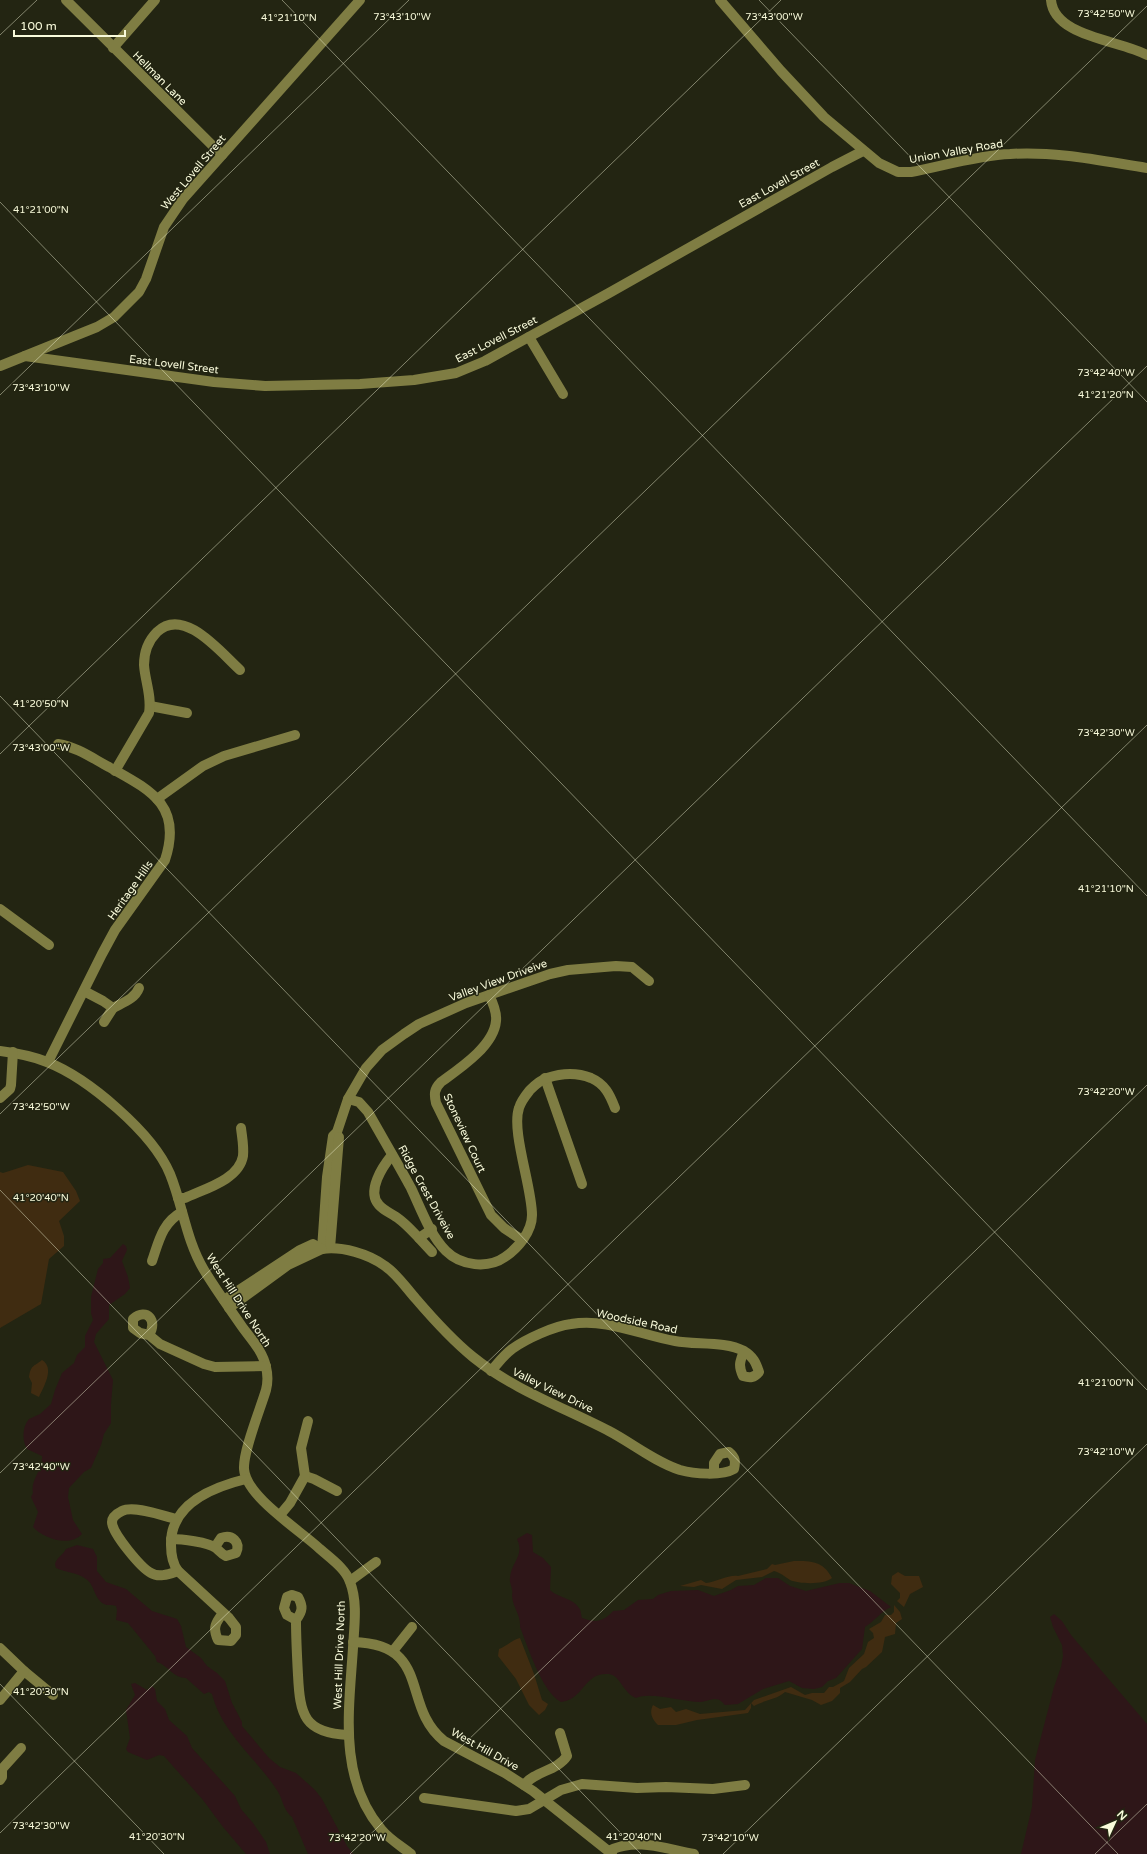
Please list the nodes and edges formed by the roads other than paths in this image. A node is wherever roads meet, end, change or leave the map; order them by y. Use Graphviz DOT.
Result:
graph roads {
  1 [pos="66,0"];
  2 [pos="155,0"];
  3 [pos="360,0"];
  4 [pos="720,0"];
  5 [pos="1051,0"];
  6 [pos="113,48"];
  7 [pos="1147,55"];
  8 [pos="864,151"];
  9 [pos="222,155"];
  10 [pos="1147,168"];
  11 [pos="529,336"];
  12 [pos="25,356"];
  13 [pos="0,366"];
  14 [pos="563,394"];
  15 [pos="240,670"];
  16 [pos="150,706"];
  17 [pos="187,713"];
  18 [pos="295,735"];
  19 [pos="58,744"];
  20 [pos="115,771"];
  21 [pos="157,799"];
  22 [pos="0,909"];
  23 [pos="49,945"];
  24 [pos="649,981"];
  25 [pos="139,988"];
  26 [pos="84,991"];
  27 [pos="489,994"];
  28 [pos="113,1008"];
  29 [pos="104,1022"];
  30 [pos="0,1051"];
  31 [pos="13,1052"];
  32 [pos="48,1062"];
  33 [pos="545,1078"];
  34 [pos="0,1098"];
  35 [pos="348,1099"];
  36 [pos="615,1108"];
  37 [pos="241,1128"];
  38 [pos="392,1155"];
  39 [pos="582,1184"];
  40 [pos="178,1198"];
  41 [pos="182,1212"];
  42 [pos="432,1229"];
  43 [pos="419,1238"];
  44 [pos="522,1240"];
  45 [pos="326,1248"];
  46 [pos="432,1252"];
  47 [pos="152,1261"];
  48 [pos="227,1304"];
  49 [pos="149,1335"];
  50 [pos="744,1351"];
  51 [pos="266,1366"];
  52 [pos="492,1371"];
  53 [pos="308,1421"];
  54 [pos="714,1472"];
  55 [pos="305,1476"];
  56 [pos="246,1479"];
  57 [pos="337,1491"];
  58 [pos="280,1515"];
  59 [pos="176,1519"];
  60 [pos="171,1539"];
  61 [pos="215,1547"];
  62 [pos="376,1562"];
  63 [pos="178,1571"];
  64 [pos="350,1581"];
  65 [pos="224,1613"];
  66 [pos="296,1620"];
  67 [pos="412,1627"];
  68 [pos="353,1642"];
  69 [pos="0,1648"];
  70 [pos="392,1651"];
  71 [pos="24,1670"];
  72 [pos="53,1694"];
  73 [pos="1,1696"];
  74 [pos="560,1733"];
  75 [pos="348,1736"];
  76 [pos="21,1748"];
  77 [pos="1,1768"];
  78 [pos="0,1780"];
  79 [pos="524,1785"];
  80 [pos="745,1785"];
  81 [pos="424,1798"];
  82 [pos="546,1800"];
  83 [pos="610,1853"];
  84 [pos="411,1854"];
  85 [pos="694,1854"];
  1 -- 6 [label="street, Hellman Lane"];
  2 -- 6 [label="street"];
  3 -- 9 [label="street, West Lovell Street"];
  4 -- 8 [label="street, Union Valley Road"];
  5 -- 7 [label="street"];
  6 -- 9 [label="street, Hellman Lane"];
  8 -- 10 [label="street, Union Valley Road"];
  8 -- 11 [label="street, East Lovell Street"];
  9 -- 12 [label="street, West Lovell Street"];
  11 -- 12 [label="street, East Lovell Street"];
  11 -- 14 [label="street"];
  12 -- 13 [label="street, West Lovell Street"];
  15 -- 16 [label="street"];
  16 -- 17 [label="street"];
  16 -- 20 [label="street"];
  18 -- 21 [label="street"];
  19 -- 20 [label="street, Heritage Hills"];
  20 -- 21 [label="street, Heritage Hills"];
  21 -- 26 [label="street, Heritage Hills"];
  22 -- 23 [label="street"];
  24 -- 27 [label="street, Valley View Driveive"];
  25 -- 28 [label="street"];
  26 -- 28 [label="street"];
  26 -- 32 [label="street, Heritage Hills"];
  27 -- 35 [label="street, Valley View Driveive"];
  27 -- 44 [label="street, Stoneview Court"];
  28 -- 29 [label="street"];
  30 -- 31 [label="street, West Hill Drive North"];
  31 -- 32 [label="street, West Hill Drive North"];
  31 -- 34 [label="street"];
  32 -- 40 [label="street, West Hill Drive North"];
  33 -- 36 [label="street, Ridge Crest Driveive"];
  33 -- 39 [label="street"];
  33 -- 44 [label="street, Ridge Crest Driveive"];
  35 -- 38 [label="street, Ridge Crest Driveive"];
  35 -- 45 [label="street, Valley View Driveive"];
  37 -- 40 [label="street"];
  38 -- 42 [label="street, Ridge Crest Driveive"];
  38 -- 43 [label="street"];
  40 -- 41 [label="street, West Hill Drive North"];
  41 -- 47 [label="street"];
  41 -- 48 [label="street, West Hill Drive North"];
  42 -- 43 [label="street"];
  42 -- 44 [label="street, Ridge Crest Driveive"];
  43 -- 46 [label="street"];
  45 -- 48 [label="street"];
  45 -- 52 [label="street, Valley View Drive"];
  48 -- 51 [label="street, West Hill Drive North"];
  49 -- 51 [label="street"];
  50 -- 52 [label="street, Woodside Road"];
  51 -- 56 [label="street, West Hill Drive North"];
  52 -- 54 [label="street, Valley View Drive"];
  53 -- 55 [label="street"];
  55 -- 57 [label="street"];
  55 -- 58 [label="street"];
  56 -- 58 [label="street"];
  56 -- 59 [label="street"];
  58 -- 64 [label="street"];
  59 -- 60 [label="street"];
  59 -- 63 [label="street"];
  60 -- 61 [label="street"];
  60 -- 63 [label="street"];
  62 -- 64 [label="street"];
  63 -- 65 [label="street"];
  64 -- 68 [label="street, West Hill Drive North"];
  66 -- 75 [label="street"];
  67 -- 70 [label="street"];
  68 -- 70 [label="street, West Hill Drive"];
  68 -- 75 [label="street, West Hill Drive North"];
  69 -- 71 [label="street"];
  70 -- 79 [label="street, West Hill Drive"];
  71 -- 72 [label="street"];
  71 -- 73 [label="street"];
  74 -- 79 [label="street"];
  75 -- 84 [label="street, West Hill Drive North"];
  76 -- 77 [label="street"];
  77 -- 78 [label="street"];
  79 -- 82 [label="street, West Hill Drive"];
  80 -- 82 [label="street"];
  81 -- 82 [label="street"];
  82 -- 83 [label="street, West Hill Drive"];
  83 -- 85 [label="street"];
}
